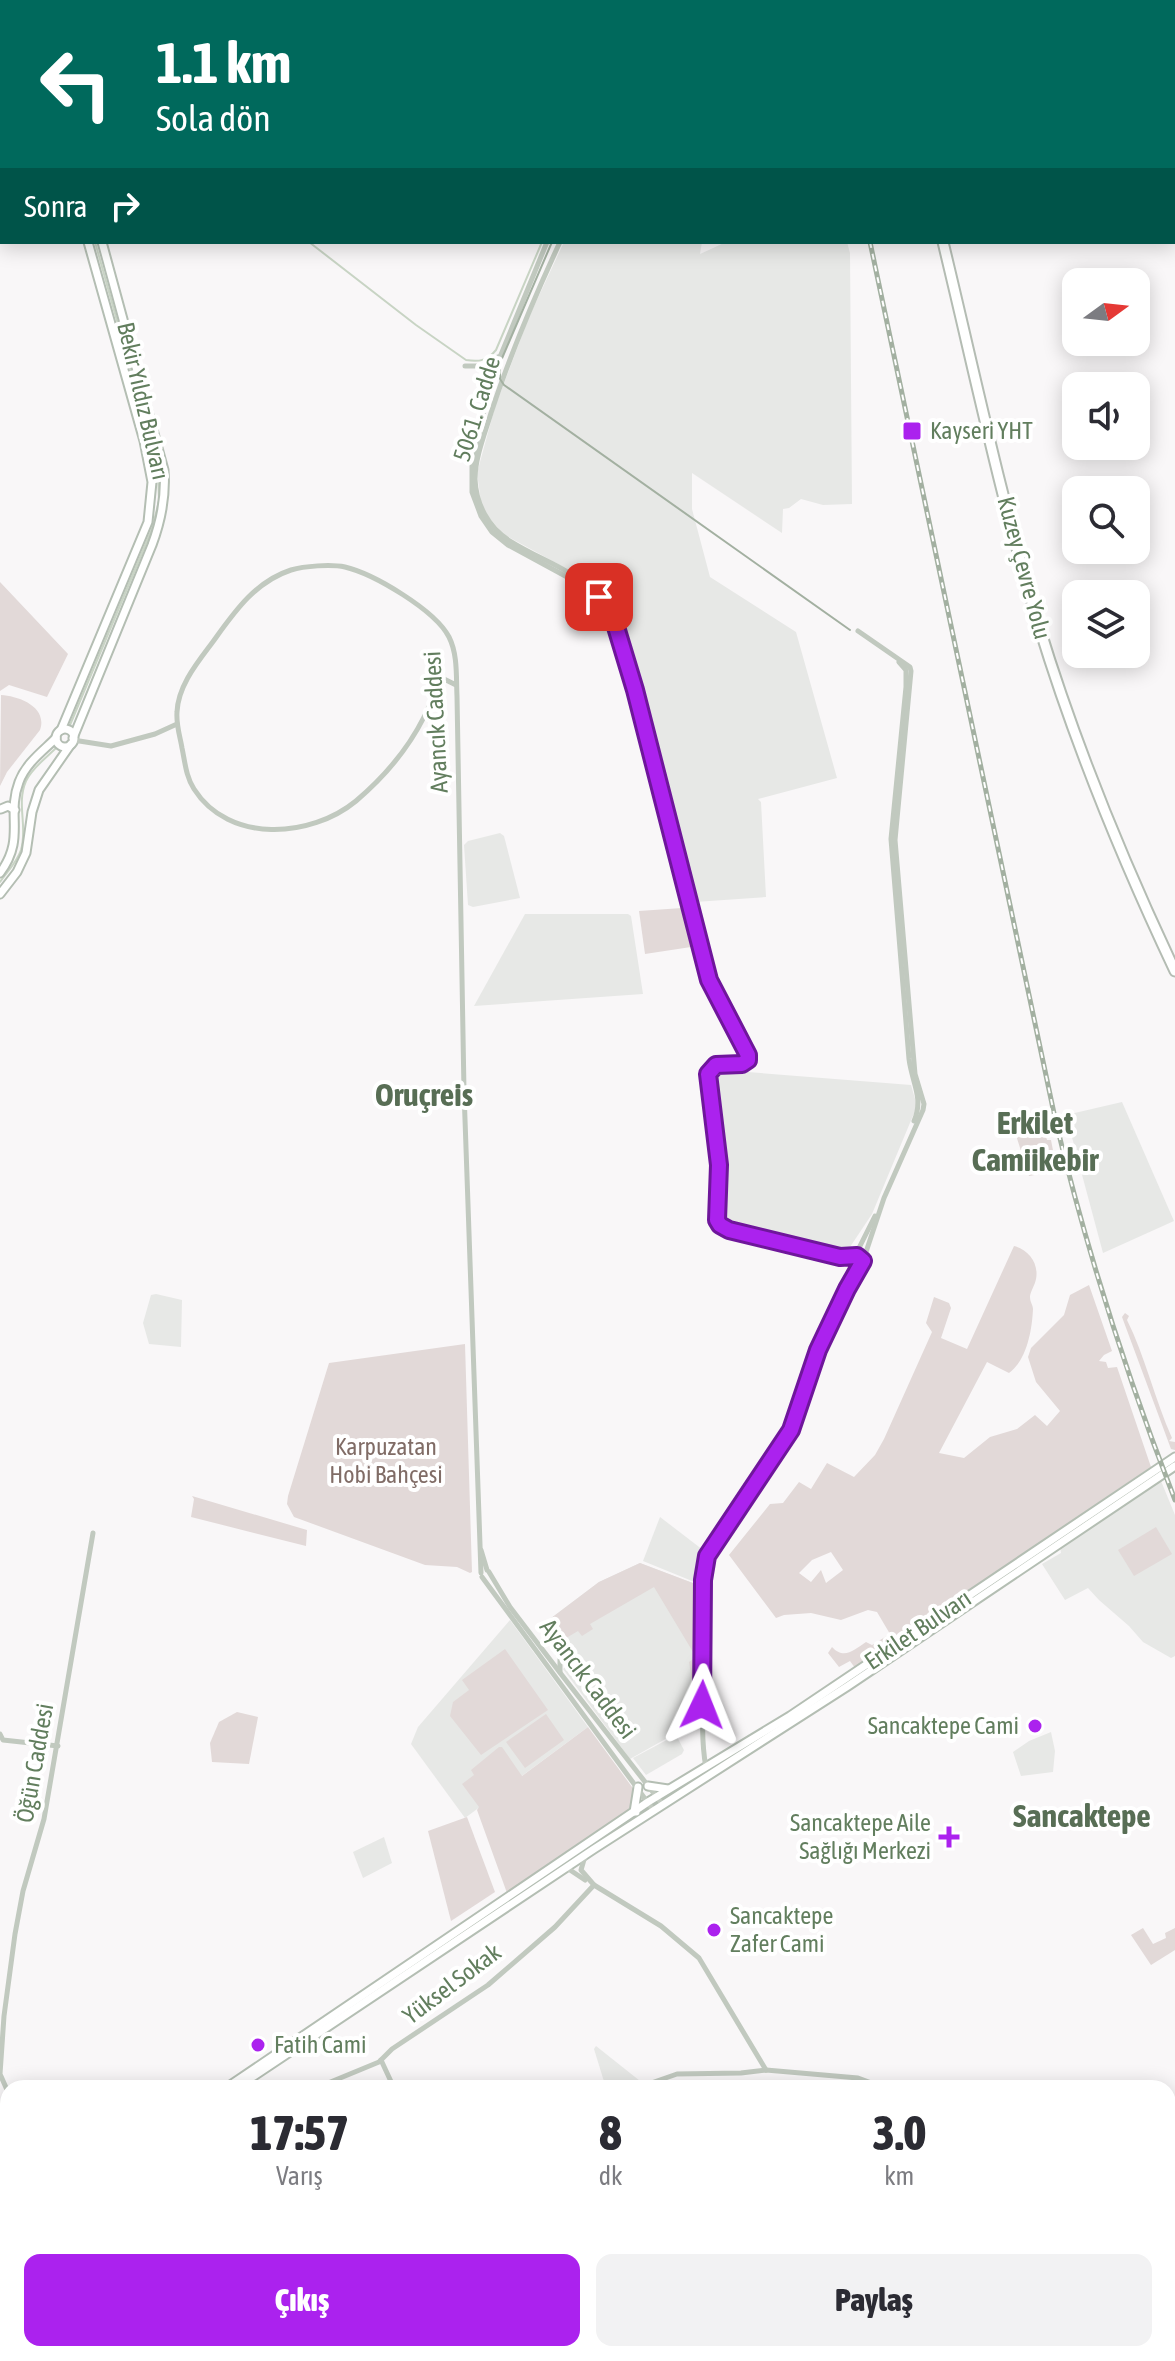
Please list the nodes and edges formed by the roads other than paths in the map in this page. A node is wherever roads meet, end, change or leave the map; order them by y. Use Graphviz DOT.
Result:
graph roads {
  1 [pos="89,244"];
  2 [pos="103,244"];
  3 [pos="546,244"];
  4 [pos="559,244"];
  5 [pos="946,244"];
  6 [pos="946,244"];
  7 [pos="499,357"];
  8 [pos="465,366"];
  9 [pos="858,631"];
  10 [pos="456,685"];
  11 [pos="177,724"];
  12 [pos="58,734"];
  13 [pos="73,741"];
  14 [pos="1,809"];
  15 [pos="15,810"];
  16 [pos="665,810"];
  17 [pos="0,873"];
  18 [pos="0,894"];
  19 [pos="1175,958"];
  20 [pos="1175,971"];
  21 [pos="884,1198"];
  22 [pos="855,1256"];
  23 [pos="840,1257"];
  24 [pos="852,1264"];
  25 [pos="862,1264"];
  26 [pos="818,1350"];
  27 [pos="1175,1457"];
  28 [pos="1175,1466"];
  29 [pos="93,1533"];
  30 [pos="485,1573"];
  31 [pos="560,1659"];
  32 [pos="560,1673"];
  33 [pos="846,1683"];
  34 [pos="0,1734"];
  35 [pos="58,1746"];
  36 [pos="702,1747"];
  37 [pos="706,1768"];
  38 [pos="696,1774"];
  39 [pos="648,1786"];
  40 [pos="638,1787"];
  41 [pos="670,1789"];
  42 [pos="657,1796"];
  43 [pos="648,1802"];
  44 [pos="663,1805"];
  45 [pos="654,1811"];
  46 [pos="634,1812"];
  47 [pos="641,1820"];
  48 [pos="586,1855"];
  49 [pos="567,1868"];
  50 [pos="594,1885"];
  51 [pos="381,2060"];
  52 [pos="766,2070"];
  53 [pos="0,2074"];
  54 [pos="238,2080"];
  55 [pos="248,2080"];
  56 [pos="335,2080"];
  57 [pos="390,2080"];
  58 [pos="660,2080"];
  59 [pos="863,2080"];
  1 -- 12 [label="main road, Bekir Yıldız Bulvarı"];
  2 -- 13 [label="main road, Bekir Yıldız Bulvarı"];
  3 -- 7 [label="street, 5061. Cadde"];
  4 -- 16 [label="street, 5061. Cadde"];
  5 -- 19 [label="highway, Kuzey Çevre Yolu"];
  6 -- 20 [label="highway, Kuzey Çevre Yolu"];
  7 -- 8 [label="street"];
  7 -- 16 [label="street, 5061. Cadde"];
  9 -- 21 [label="street"];
  10 -- 11 [label="street, Ayancık Caddesi"];
  10 -- 11 [label="street, Ayancık Caddesi"];
  10 -- 30 [label="street, Ayancık Caddesi"];
  11 -- 13 [label="street"];
  12 -- 13 [label="main road"];
  12 -- 13 [label="main road"];
  12 -- 15 [label="main road, Bekir Yıldız Bulvarı"];
  13 -- 18 [label="main road, Bekir Yıldız Bulvarı"];
  14 -- 15 [label="main road"];
  15 -- 17 [label="main road, Bekir Yıldız Bulvarı"];
  16 -- 23 [label="street"];
  21 -- 22 [label="street"];
  21 -- 25 [label="street"];
  22 -- 23 [label="street"];
  22 -- 24 [label="street"];
  22 -- 25 [label="street"];
  23 -- 24 [label="street"];
  24 -- 25 [label="street"];
  24 -- 26 [label="street"];
  25 -- 26 [label="street"];
  26 -- 36 [label="street"];
  27 -- 33 [label="main road, Erkilet Bulvarı"];
  28 -- 33 [label="main road, Erkilet Bulvarı"];
  29 -- 35 [label="street, Öğün Caddesi"];
  30 -- 32 [label="street, Ayancık Caddesi"];
  30 -- 40 [label="street, Ayancık Caddesi"];
  31 -- 32 [label="street"];
  32 -- 39 [label="street, Ayancık Caddesi"];
  33 -- 37 [label="main road, Erkilet Bulvarı"];
  33 -- 44 [label="main road, Erkilet Bulvarı"];
  34 -- 35 [label="street"];
  35 -- 53 [label="street, Öğün Caddesi"];
  36 -- 37 [label="street"];
  36 -- 38 [label="street"];
  37 -- 38 [label="main road, Erkilet Bulvarı"];
  38 -- 41 [label="main road, Erkilet Bulvarı"];
  39 -- 41 [label="main road"];
  39 -- 42 [label="street, Ayancık Caddesi"];
  40 -- 43 [label="street, Ayancık Caddesi"];
  40 -- 46 [label="main road"];
  41 -- 42 [label="main road, Erkilet Bulvarı"];
  42 -- 43 [label="main road, Erkilet Bulvarı"];
  42 -- 44 [label="street, Ayancık Caddesi"];
  43 -- 45 [label="street, Ayancık Caddesi"];
  43 -- 46 [label="main road"];
  44 -- 45 [label="main road, Erkilet Bulvarı"];
  45 -- 47 [label="main road"];
  46 -- 47 [label="main road"];
  46 -- 54 [label="main road"];
  47 -- 48 [label="main road"];
  48 -- 49 [label="main road"];
  48 -- 50 [label="street"];
  49 -- 50 [label="street"];
  49 -- 55 [label="main road"];
  50 -- 51 [label="street, Yüksel Sokak"];
  50 -- 52 [label="street"];
  51 -- 56 [label="street, Yüksel Sokak"];
  51 -- 57 [label="street"];
  52 -- 58 [label="street"];
  52 -- 59 [label="street"];
}
